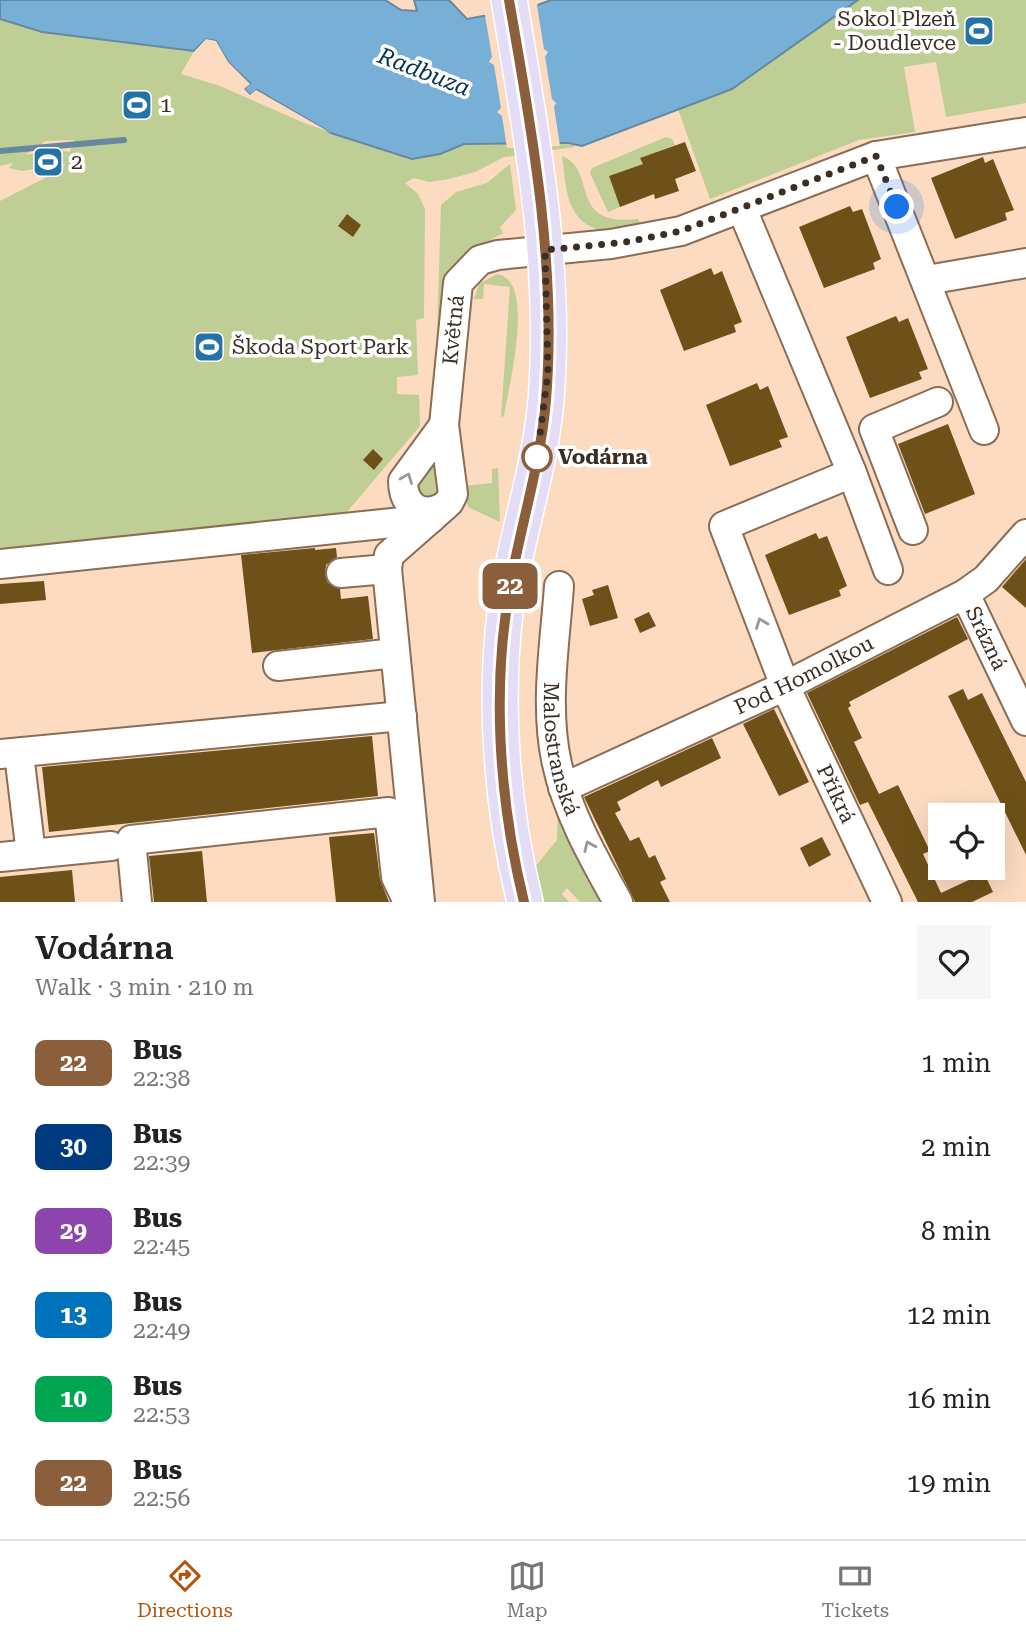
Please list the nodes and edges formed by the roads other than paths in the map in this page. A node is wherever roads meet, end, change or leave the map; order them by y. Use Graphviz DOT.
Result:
graph roads {
  1 [pos="509,0"];
  2 [pos="1026,132"];
  3 [pos="876,156"];
  4 [pos="742,209"];
  5 [pos="545,250"];
  6 [pos="1026,263"];
  7 [pos="927,280"];
  8 [pos="938,402"];
  9 [pos="444,425"];
  10 [pos="984,430"];
  11 [pos="891,474"];
  12 [pos="854,480"];
  13 [pos="436,514"];
  14 [pos="913,530"];
  15 [pos="1026,534"];
  16 [pos="0,564"];
  17 [pos="387,569"];
  18 [pos="888,570"];
  19 [pos="341,573"];
  20 [pos="559,586"];
  21 [pos="965,594"];
  22 [pos="395,653"];
  23 [pos="278,666"];
  24 [pos="785,686"];
  25 [pos="402,716"];
  26 [pos="1026,721"];
  27 [pos="10,754"];
  28 [pos="563,788"];
  29 [pos="111,846"];
  30 [pos="31,854"];
  31 [pos="0,857"];
  32 [pos="137,902"];
  33 [pos="408,902"];
  34 [pos="420,902"];
  35 [pos="524,902"];
  36 [pos="618,902"];
  37 [pos="887,902"];
  1 -- 5 [label="main road"];
  2 -- 3 [label="street, Květná"];
  3 -- 4 [label="street, Květná"];
  3 -- 7 [label="street"];
  4 -- 5 [label="street, Květná"];
  4 -- 12 [label="street"];
  5 -- 9 [label="street, Květná"];
  5 -- 35 [label="main road"];
  6 -- 7 [label="street"];
  7 -- 10 [label="street"];
  8 -- 11 [label="street"];
  9 -- 13 [label="street, Květná"];
  13 -- 9 [label="street, one-way"];
  11 -- 12 [label="street"];
  11 -- 14 [label="street"];
  12 -- 18 [label="street"];
  24 -- 12 [label="street, one-way"];
  13 -- 16 [label="street"];
  13 -- 17 [label="street"];
  15 -- 21 [label="street, Pod Homolkou"];
  17 -- 19 [label="street"];
  17 -- 22 [label="street"];
  20 -- 28 [label="street, Malostranská"];
  21 -- 24 [label="street, Pod Homolkou"];
  21 -- 26 [label="street, Srázná"];
  22 -- 23 [label="street"];
  22 -- 25 [label="street"];
  24 -- 28 [label="street, Pod Homolkou"];
  24 -- 37 [label="street, Příkrá"];
  25 -- 27 [label="street"];
  25 -- 34 [label="street"];
  27 -- 30 [label="street"];
  36 -- 28 [label="street, Malostranská, one-way"];
  29 -- 30 [label="street"];
  30 -- 31 [label="street"];
  32 -- 33 [label="street"];
}
